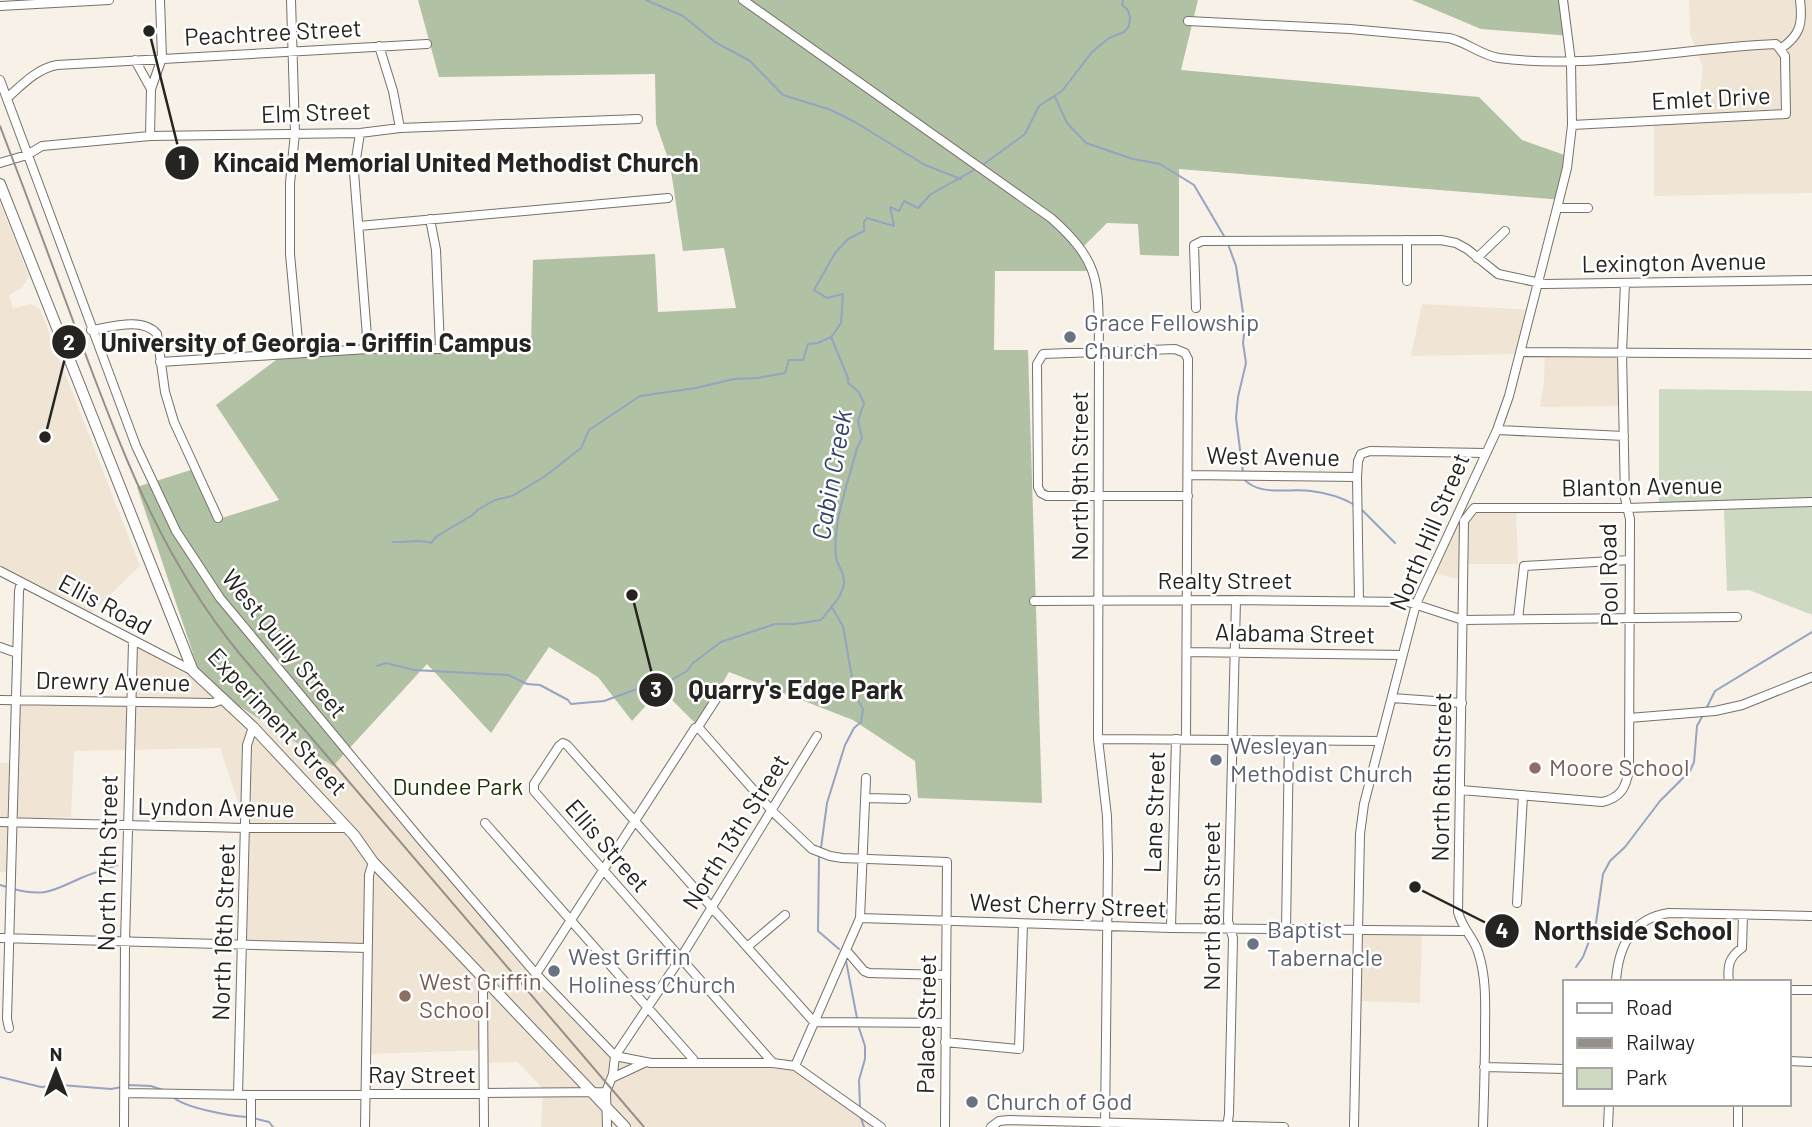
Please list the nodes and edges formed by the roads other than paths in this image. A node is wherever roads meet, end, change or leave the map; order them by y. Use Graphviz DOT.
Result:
graph roads {
  1 [pos="109,0"];
  2 [pos="160,0"];
  3 [pos="290,0"];
  4 [pos="743,0"];
  5 [pos="1563,0"];
  6 [pos="1800,0"];
  7 [pos="0,6"];
  8 [pos="1188,21"];
  9 [pos="428,44"];
  10 [pos="379,46"];
  11 [pos="293,50"];
  12 [pos="1780,50"];
  13 [pos="162,58"];
  14 [pos="135,60"];
  15 [pos="1571,62"];
  16 [pos="0,80"];
  17 [pos="152,89"];
  18 [pos="7,98"];
  19 [pos="638,119"];
  20 [pos="1572,125"];
  21 [pos="400,128"];
  22 [pos="360,132"];
  23 [pos="295,133"];
  24 [pos="150,136"];
  25 [pos="28,155"];
  26 [pos="0,163"];
  27 [pos="0,184"];
  28 [pos="668,198"];
  29 [pos="1557,208"];
  30 [pos="1588,208"];
  31 [pos="430,219"];
  32 [pos="359,226"];
  33 [pos="1505,231"];
  34 [pos="1407,240"];
  35 [pos="1477,258"];
  36 [pos="1812,280"];
  37 [pos="1407,281"];
  38 [pos="1538,283"];
  39 [pos="1625,283"];
  40 [pos="1196,308"];
  41 [pos="92,330"];
  42 [pos="368,349"];
  43 [pos="1099,351"];
  44 [pos="299,352"];
  45 [pos="1521,352"];
  46 [pos="1622,353"];
  47 [pos="1810,355"];
  48 [pos="160,362"];
  49 [pos="1497,430"];
  50 [pos="1624,436"];
  51 [pos="1485,453"];
  52 [pos="1188,475"];
  53 [pos="1357,478"];
  54 [pos="1100,495"];
  55 [pos="1188,496"];
  56 [pos="1812,502"];
  57 [pos="1627,508"];
  58 [pos="1474,509"];
  59 [pos="218,518"];
  60 [pos="1630,560"];
  61 [pos="0,571"];
  62 [pos="21,582"];
  63 [pos="1187,600"];
  64 [pos="1236,600"];
  65 [pos="1034,601"];
  66 [pos="1359,601"];
  67 [pos="1099,602"];
  68 [pos="1416,604"];
  69 [pos="1629,617"];
  70 [pos="1737,617"];
  71 [pos="1518,619"];
  72 [pos="1463,620"];
  73 [pos="133,642"];
  74 [pos="0,647"];
  75 [pos="1187,652"];
  76 [pos="17,653"];
  77 [pos="1235,653"];
  78 [pos="1402,655"];
  79 [pos="193,671"];
  80 [pos="1812,677"];
  81 [pos="718,696"];
  82 [pos="1392,698"];
  83 [pos="225,699"];
  84 [pos="0,700"];
  85 [pos="16,700"];
  86 [pos="131,702"];
  87 [pos="1462,703"];
  88 [pos="1629,718"];
  89 [pos="253,727"];
  90 [pos="698,727"];
  91 [pos="817,736"];
  92 [pos="1098,739"];
  93 [pos="1176,739"];
  94 [pos="1186,739"];
  95 [pos="1233,740"];
  96 [pos="1289,741"];
  97 [pos="1380,741"];
  98 [pos="866,778"];
  99 [pos="1461,790"];
  100 [pos="1524,796"];
  101 [pos="866,798"];
  102 [pos="906,799"];
  103 [pos="772,811"];
  104 [pos="0,822"];
  105 [pos="12,822"];
  106 [pos="485,822"];
  107 [pos="635,822"];
  108 [pos="128,825"];
  109 [pos="246,828"];
  110 [pos="347,828"];
  111 [pos="863,858"];
  112 [pos="373,862"];
  113 [pos="603,872"];
  114 [pos="1517,903"];
  115 [pos="712,907"];
  116 [pos="785,915"];
  117 [pos="1743,915"];
  118 [pos="1812,916"];
  119 [pos="860,918"];
  120 [pos="572,921"];
  121 [pos="947,921"];
  122 [pos="1023,924"];
  123 [pos="1107,927"];
  124 [pos="1171,928"];
  125 [pos="1230,929"];
  126 [pos="1286,930"];
  127 [pos="1358,931"];
  128 [pos="1465,932"];
  129 [pos="4,938"];
  130 [pos="125,942"];
  131 [pos="243,945"];
  132 [pos="747,947"];
  133 [pos="367,948"];
  134 [pos="846,950"];
  135 [pos="680,959"];
  136 [pos="536,974"];
  137 [pos="946,975"];
  138 [pos="485,980"];
  139 [pos="1616,980"];
  140 [pos="1729,980"];
  141 [pos="1791,990"];
  142 [pos="1812,990"];
  143 [pos="649,1009"];
  144 [pos="814,1021"];
  145 [pos="945,1023"];
  146 [pos="9,1028"];
  147 [pos="945,1042"];
  148 [pos="615,1056"];
  149 [pos="1791,1061"];
  150 [pos="646,1062"];
  151 [pos="1812,1062"];
  152 [pos="694,1063"];
  153 [pos="773,1063"];
  154 [pos="795,1066"];
  155 [pos="1485,1067"];
  156 [pos="1563,1069"];
  157 [pos="612,1078"];
  158 [pos="125,1089"];
  159 [pos="606,1092"];
  160 [pos="593,1093"];
  161 [pos="484,1094"];
  162 [pos="238,1095"];
  163 [pos="365,1095"];
  164 [pos="251,1096"];
  165 [pos="1609,1106"];
  166 [pos="1738,1106"];
  167 [pos="607,1109"];
  168 [pos="1105,1125"];
  169 [pos="991,1126"];
  170 [pos="1227,1126"];
  171 [pos="124,1127"];
  172 [pos="251,1127"];
  173 [pos="365,1127"];
  174 [pos="484,1127"];
  175 [pos="607,1127"];
  176 [pos="625,1127"];
  177 [pos="881,1127"];
  178 [pos="945,1127"];
  179 [pos="1284,1127"];
  180 [pos="1354,1127"];
  181 [pos="1483,1127"];
  182 [pos="1608,1127"];
  183 [pos="1738,1127"];
  1 -- 7 [label="street"];
  2 -- 13 [label="street"];
  3 -- 11 [label="street"];
  4 -- 43 [label="street, North 9th Street"];
  5 -- 15 [label="street, North Hill Street"];
  6 -- 12 [label="street"];
  8 -- 15 [label="street"];
  9 -- 10 [label="street, Peachtree Street"];
  10 -- 11 [label="street, Peachtree Street"];
  10 -- 21 [label="street"];
  11 -- 13 [label="street, Peachtree Street"];
  11 -- 23 [label="street"];
  12 -- 15 [label="street"];
  12 -- 20 [label="street, Emlet Drive"];
  13 -- 14 [label="street, Peachtree Street"];
  13 -- 17 [label="street"];
  14 -- 17 [label="street"];
  14 -- 18 [label="street, Peachtree Street"];
  15 -- 20 [label="street, North Hill Street"];
  16 -- 18 [label="street, West Quilly Street"];
  17 -- 24 [label="street"];
  18 -- 25 [label="street, West Quilly Street"];
  19 -- 21 [label="street, Elm Street"];
  20 -- 29 [label="street, North Hill Street"];
  21 -- 22 [label="street, Elm Street"];
  22 -- 23 [label="street, Elm Street"];
  22 -- 32 [label="street"];
  23 -- 24 [label="street, Elm Street"];
  23 -- 44 [label="street"];
  24 -- 25 [label="street, Elm Street"];
  25 -- 26 [label="street, Elm Street"];
  25 -- 41 [label="street, West Quilly Street"];
  27 -- 79 [label="main road, Experiment Street"];
  28 -- 31 [label="street"];
  29 -- 30 [label="street"];
  29 -- 38 [label="street, North Hill Street"];
  31 -- 32 [label="street"];
  31 -- 42 [label="street"];
  32 -- 42 [label="street"];
  33 -- 35 [label="street"];
  34 -- 35 [label="street, Lexington Avenue"];
  34 -- 37 [label="street"];
  34 -- 40 [label="street, Lexington Avenue"];
  35 -- 38 [label="street, Lexington Avenue"];
  36 -- 39 [label="street, Lexington Avenue"];
  38 -- 39 [label="street, Lexington Avenue"];
  38 -- 45 [label="street, North Hill Street"];
  39 -- 46 [label="street, Pool Road"];
  41 -- 48 [label="street"];
  41 -- 136 [label="street, West Quilly Street"];
  42 -- 44 [label="street"];
  43 -- 52 [label="street"];
  43 -- 54 [label="street, North 9th Street"];
  43 -- 54 [label="street, West Avenue"];
  44 -- 48 [label="street"];
  45 -- 46 [label="street"];
  45 -- 49 [label="street, North Hill Street"];
  46 -- 47 [label="street"];
  46 -- 50 [label="street, Pool Road"];
  48 -- 59 [label="street"];
  49 -- 50 [label="street"];
  49 -- 51 [label="street, North Hill Street"];
  50 -- 57 [label="street, Pool Road"];
  51 -- 53 [label="street"];
  51 -- 68 [label="street, North Hill Street"];
  52 -- 53 [label="street, West Avenue"];
  52 -- 55 [label="street, West Avenue"];
  53 -- 66 [label="street"];
  54 -- 55 [label="street, West Avenue"];
  54 -- 67 [label="street, North 9th Street"];
  55 -- 63 [label="street, Lane Street"];
  56 -- 57 [label="street, Blanton Avenue"];
  57 -- 58 [label="street, Blanton Avenue"];
  57 -- 60 [label="street, Pool Road"];
  58 -- 72 [label="street, North 6th Street"];
  60 -- 69 [label="street, Pool Road"];
  60 -- 71 [label="street"];
  61 -- 62 [label="street, Ellis Road"];
  62 -- 73 [label="street, Ellis Road"];
  62 -- 76 [label="street"];
  63 -- 64 [label="street, Realty Street"];
  63 -- 67 [label="street, Realty Street"];
  63 -- 75 [label="street, Lane Street"];
  64 -- 66 [label="street, Realty Street"];
  64 -- 77 [label="street, North 8th Street"];
  65 -- 67 [label="street, Realty Street"];
  66 -- 68 [label="street, Realty Street"];
  67 -- 92 [label="street, North 9th Street"];
  68 -- 72 [label="street, Realty Street"];
  68 -- 78 [label="street, North Hill Street"];
  69 -- 70 [label="street, Realty Street"];
  69 -- 71 [label="street, Realty Street"];
  69 -- 88 [label="street, Pool Road"];
  71 -- 72 [label="street, Realty Street"];
  72 -- 87 [label="street, North 6th Street"];
  73 -- 79 [label="street, Ellis Road"];
  73 -- 86 [label="street, North 17th Street"];
  74 -- 76 [label="street"];
  75 -- 77 [label="street, Alabama Street"];
  75 -- 94 [label="street, Lane Street"];
  76 -- 85 [label="street"];
  77 -- 78 [label="street, Alabama Street"];
  77 -- 95 [label="street, North 8th Street"];
  78 -- 82 [label="street, North Hill Street"];
  79 -- 83 [label="main road, Experiment Street"];
  80 -- 88 [label="street"];
  81 -- 90 [label="street"];
  82 -- 87 [label="street"];
  82 -- 97 [label="street, North Hill Street"];
  83 -- 86 [label="street, Drewry Avenue"];
  83 -- 89 [label="main road, Experiment Street"];
  84 -- 85 [label="street, Drewry Avenue"];
  85 -- 86 [label="street, Drewry Avenue"];
  85 -- 105 [label="street"];
  86 -- 108 [label="street, North 17th Street"];
  87 -- 99 [label="street, North 6th Street"];
  88 -- 100 [label="street, Pool Road"];
  89 -- 109 [label="street, North 16th Street"];
  89 -- 110 [label="main road, Experiment Street"];
  90 -- 103 [label="street"];
  90 -- 107 [label="street"];
  91 -- 103 [label="street, North 13th Street"];
  92 -- 93 [label="street"];
  92 -- 123 [label="street, North 9th Street"];
  93 -- 94 [label="street"];
  93 -- 124 [label="street, Lane Street"];
  94 -- 95 [label="street"];
  95 -- 96 [label="street"];
  95 -- 125 [label="street, North 8th Street"];
  96 -- 97 [label="street"];
  96 -- 126 [label="street"];
  97 -- 127 [label="street, North Hill Street"];
  98 -- 101 [label="street"];
  99 -- 100 [label="street"];
  99 -- 128 [label="street, North 6th Street"];
  100 -- 114 [label="street"];
  101 -- 102 [label="street"];
  101 -- 111 [label="street"];
  103 -- 111 [label="street"];
  103 -- 115 [label="street, North 13th Street"];
  104 -- 105 [label="street, Lyndon Avenue"];
  105 -- 108 [label="street, Lyndon Avenue"];
  105 -- 129 [label="street"];
  106 -- 120 [label="street"];
  107 -- 113 [label="street"];
  107 -- 113 [label="street, Ellis Street"];
  107 -- 115 [label="street"];
  108 -- 109 [label="street, Lyndon Avenue"];
  108 -- 130 [label="street, North 17th Street"];
  109 -- 110 [label="street, Lyndon Avenue"];
  109 -- 131 [label="street, North 16th Street"];
  110 -- 112 [label="main road, Experiment Street"];
  111 -- 119 [label="street"];
  111 -- 121 [label="street, Palace Street"];
  112 -- 133 [label="street"];
  112 -- 138 [label="main road, Experiment Street"];
  113 -- 120 [label="street"];
  113 -- 135 [label="street, Ellis Street"];
  115 -- 132 [label="street"];
  115 -- 135 [label="street, North 13th Street"];
  116 -- 132 [label="street"];
  117 -- 118 [label="street"];
  117 -- 139 [label="street"];
  117 -- 140 [label="street"];
  119 -- 121 [label="street, West Cherry Street"];
  119 -- 134 [label="street"];
  120 -- 136 [label="street"];
  120 -- 143 [label="street"];
  121 -- 122 [label="street, West Cherry Street"];
  121 -- 137 [label="street, Palace Street"];
  122 -- 123 [label="street, West Cherry Street"];
  122 -- 147 [label="street"];
  123 -- 124 [label="street, West Cherry Street"];
  123 -- 168 [label="street, North 9th Street"];
  124 -- 125 [label="street, West Cherry Street"];
  125 -- 126 [label="street, West Cherry Street"];
  125 -- 170 [label="street, North 8th Street"];
  126 -- 127 [label="street, West Cherry Street"];
  127 -- 128 [label="street, West Cherry Street"];
  127 -- 180 [label="street, North Hill Street"];
  128 -- 155 [label="street, North 6th Street"];
  129 -- 130 [label="street"];
  129 -- 146 [label="street"];
  130 -- 131 [label="street"];
  130 -- 158 [label="street, North 17th Street"];
  131 -- 133 [label="street"];
  131 -- 162 [label="street, North 16th Street"];
  132 -- 144 [label="street"];
  133 -- 163 [label="street"];
  134 -- 137 [label="street"];
  134 -- 144 [label="street"];
  135 -- 143 [label="street, North 13th Street"];
  135 -- 153 [label="street, Ellis Street"];
  136 -- 148 [label="street, West Quilly Street"];
  137 -- 145 [label="street, Palace Street"];
  138 -- 160 [label="main road, Experiment Street"];
  138 -- 161 [label="street"];
  141 -- 142 [label="street"];
  143 -- 148 [label="street, North 13th Street"];
  143 -- 152 [label="street"];
  144 -- 145 [label="street"];
  144 -- 154 [label="street"];
  145 -- 147 [label="street, Palace Street"];
  147 -- 178 [label="street, Palace Street"];
  148 -- 150 [label="street"];
  148 -- 157 [label="street, North 13th Street"];
  149 -- 151 [label="street"];
  150 -- 152 [label="street"];
  150 -- 157 [label="street"];
  152 -- 153 [label="street"];
  153 -- 154 [label="street"];
  154 -- 177 [label="street"];
  155 -- 156 [label="street"];
  155 -- 181 [label="street, North 6th Street"];
  157 -- 159 [label="street, North 13th Street"];
  158 -- 162 [label="street"];
  158 -- 171 [label="street, North 17th Street"];
  159 -- 160 [label="street"];
  159 -- 167 [label="street, North 13th Street"];
  160 -- 161 [label="street, Ray Street"];
  160 -- 167 [label="main road, Experiment Street"];
  161 -- 163 [label="street, Ray Street"];
  161 -- 174 [label="street"];
  162 -- 164 [label="street"];
  163 -- 164 [label="street, Ray Street"];
  163 -- 173 [label="street"];
  164 -- 172 [label="street"];
  165 -- 182 [label="street"];
  166 -- 183 [label="street"];
  167 -- 175 [label="street, North 13th Street"];
  167 -- 176 [label="main road, Experiment Street"];
  168 -- 169 [label="street"];
  168 -- 170 [label="street"];
  170 -- 179 [label="street"];
}
